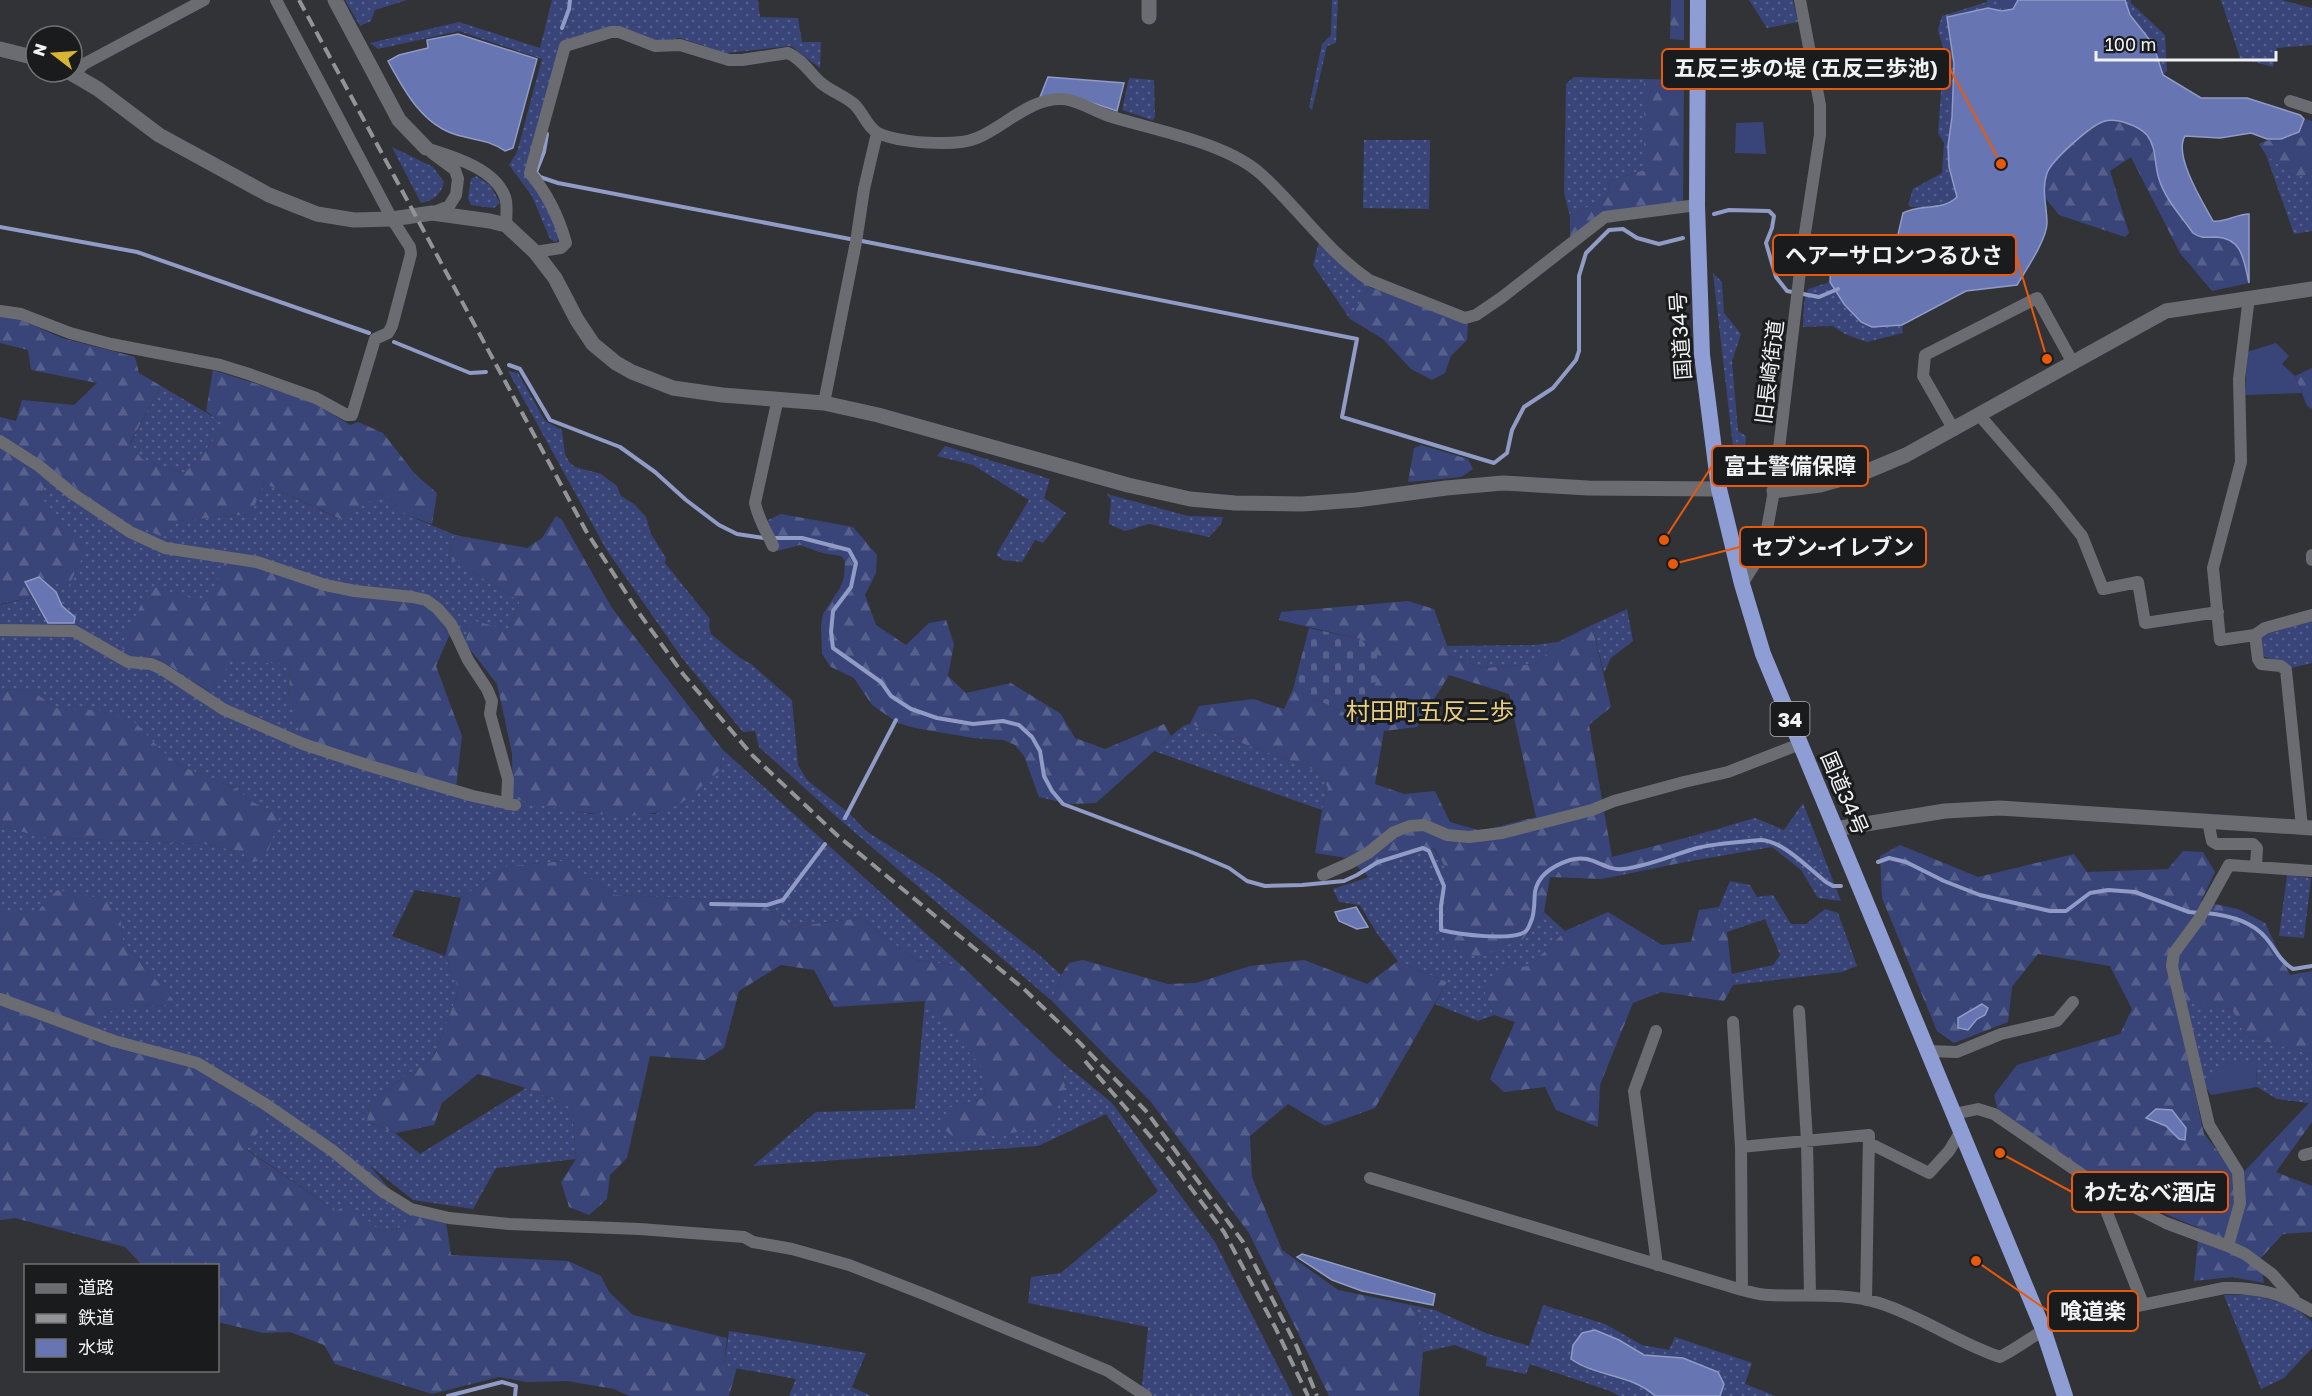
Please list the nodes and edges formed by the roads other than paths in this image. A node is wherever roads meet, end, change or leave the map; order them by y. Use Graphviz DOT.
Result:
graph roads {
  1 [pos="204,0"];
  2 [pos="276,0"];
  3 [pos="335,0"];
  4 [pos="1149,0"];
  5 [pos="1698,0"];
  6 [pos="1800,0"];
  7 [pos="1149,17"];
  8 [pos="0,49"];
  9 [pos="24,55"];
  10 [pos="84,64"];
  11 [pos="84,80"];
  12 [pos="2290,101"];
  13 [pos="2312,108"];
  14 [pos="878,133"];
  15 [pos="426,148"];
  16 [pos="1697,205"];
  17 [pos="432,213"];
  18 [pos="392,219"];
  19 [pos="506,225"];
  20 [pos="535,252"];
  21 [pos="2312,289"];
  22 [pos="2249,297"];
  23 [pos="0,311"];
  24 [pos="2073,363"];
  25 [pos="778,398"];
  26 [pos="824,403"];
  27 [pos="1980,416"];
  28 [pos="1954,430"];
  29 [pos="0,441"];
  30 [pos="1719,489"];
  31 [pos="1774,491"];
  32 [pos="773,546"];
  33 [pos="2312,555"];
  34 [pos="2312,560"];
  35 [pos="1742,584"];
  36 [pos="2218,612"];
  37 [pos="2312,615"];
  38 [pos="0,630"];
  39 [pos="2255,635"];
  40 [pos="1800,744"];
  41 [pos="2208,821"];
  42 [pos="2307,827"];
  43 [pos="1836,829"];
  44 [pos="2256,867"];
  45 [pos="2312,872"];
  46 [pos="1323,875"];
  47 [pos="0,999"];
  48 [pos="2073,1002"];
  49 [pos="1799,1011"];
  50 [pos="1733,1022"];
  51 [pos="1656,1030"];
  52 [pos="1928,1051"];
  53 [pos="1954,1114"];
  54 [pos="1961,1131"];
  55 [pos="1807,1141"];
  56 [pos="1869,1143"];
  57 [pos="1741,1147"];
  58 [pos="1370,1178"];
  59 [pos="2100,1187"];
  60 [pos="2229,1246"];
  61 [pos="1657,1265"];
  62 [pos="1742,1290"];
  63 [pos="1810,1295"];
  64 [pos="1866,1300"];
  65 [pos="2294,1300"];
  66 [pos="2143,1304"];
  67 [pos="2312,1311"];
  68 [pos="2043,1329"];
  69 [pos="1146,1396"];
  70 [pos="2065,1396"];
  1 -- 10 [label="street"];
  2 -- 18 [label="street"];
  3 -- 15 [label="street"];
  4 -- 7 [label="street"];
  5 -- 16 [label="highway, 国道34号 / 34"];
  6 -- 31 [label="street, 旧長崎街道"];
  8 -- 9 [label="street"];
  11 -- 18 [label="street"];
  12 -- 13 [label="street"];
  14 -- 16 [label="street"];
  14 -- 20 [label="street"];
  14 -- 26 [label="street"];
  15 -- 17 [label="street"];
  15 -- 19 [label="street"];
  16 -- 30 [label="highway, 国道34号 / 34"];
  17 -- 18 [label="street"];
  17 -- 19 [label="street"];
  18 -- 23 [label="street"];
  19 -- 20 [label="street"];
  20 -- 25 [label="street"];
  21 -- 22 [label="street"];
  22 -- 24 [label="street"];
  22 -- 36 [label="street"];
  24 -- 27 [label="street"];
  24 -- 28 [label="street"];
  25 -- 26 [label="street"];
  25 -- 32 [label="street"];
  26 -- 30 [label="street"];
  27 -- 28 [label="street"];
  27 -- 36 [label="street"];
  28 -- 31 [label="street"];
  29 -- 38 [label="street"];
  30 -- 35 [label="highway, 国道34号 / 34"];
  31 -- 35 [label="street, 旧長崎街道"];
  33 -- 34 [label="street"];
  35 -- 40 [label="highway, 国道34号 / 34"];
  36 -- 39 [label="street"];
  37 -- 39 [label="street"];
  39 -- 42 [label="street"];
  40 -- 43 [label="highway, 国道34号 / 34"];
  40 -- 46 [label="street"];
  41 -- 42 [label="street"];
  41 -- 43 [label="street"];
  41 -- 44 [label="street"];
  43 -- 52 [label="highway, 国道34号 / 34"];
  44 -- 45 [label="street"];
  44 -- 60 [label="street"];
  47 -- 69 [label="street"];
  48 -- 52 [label="street"];
  49 -- 55 [label="street"];
  50 -- 57 [label="street"];
  51 -- 61 [label="street"];
  52 -- 53 [label="highway, 国道34号 / 34"];
  53 -- 54 [label="highway, 国道34号 / 34"];
  53 -- 59 [label="street"];
  54 -- 56 [label="street"];
  54 -- 68 [label="highway, 国道34号 / 34"];
  55 -- 56 [label="street"];
  55 -- 57 [label="street"];
  55 -- 63 [label="street"];
  56 -- 64 [label="street"];
  57 -- 62 [label="street"];
  58 -- 61 [label="street"];
  59 -- 60 [label="street"];
  59 -- 66 [label="street"];
  60 -- 65 [label="street"];
  61 -- 62 [label="street"];
  62 -- 63 [label="street"];
  63 -- 64 [label="street"];
  64 -- 68 [label="street"];
  65 -- 66 [label="street"];
  65 -- 67 [label="street"];
  66 -- 68 [label="street"];
  68 -- 70 [label="highway, 国道34号 / 34"];
}
